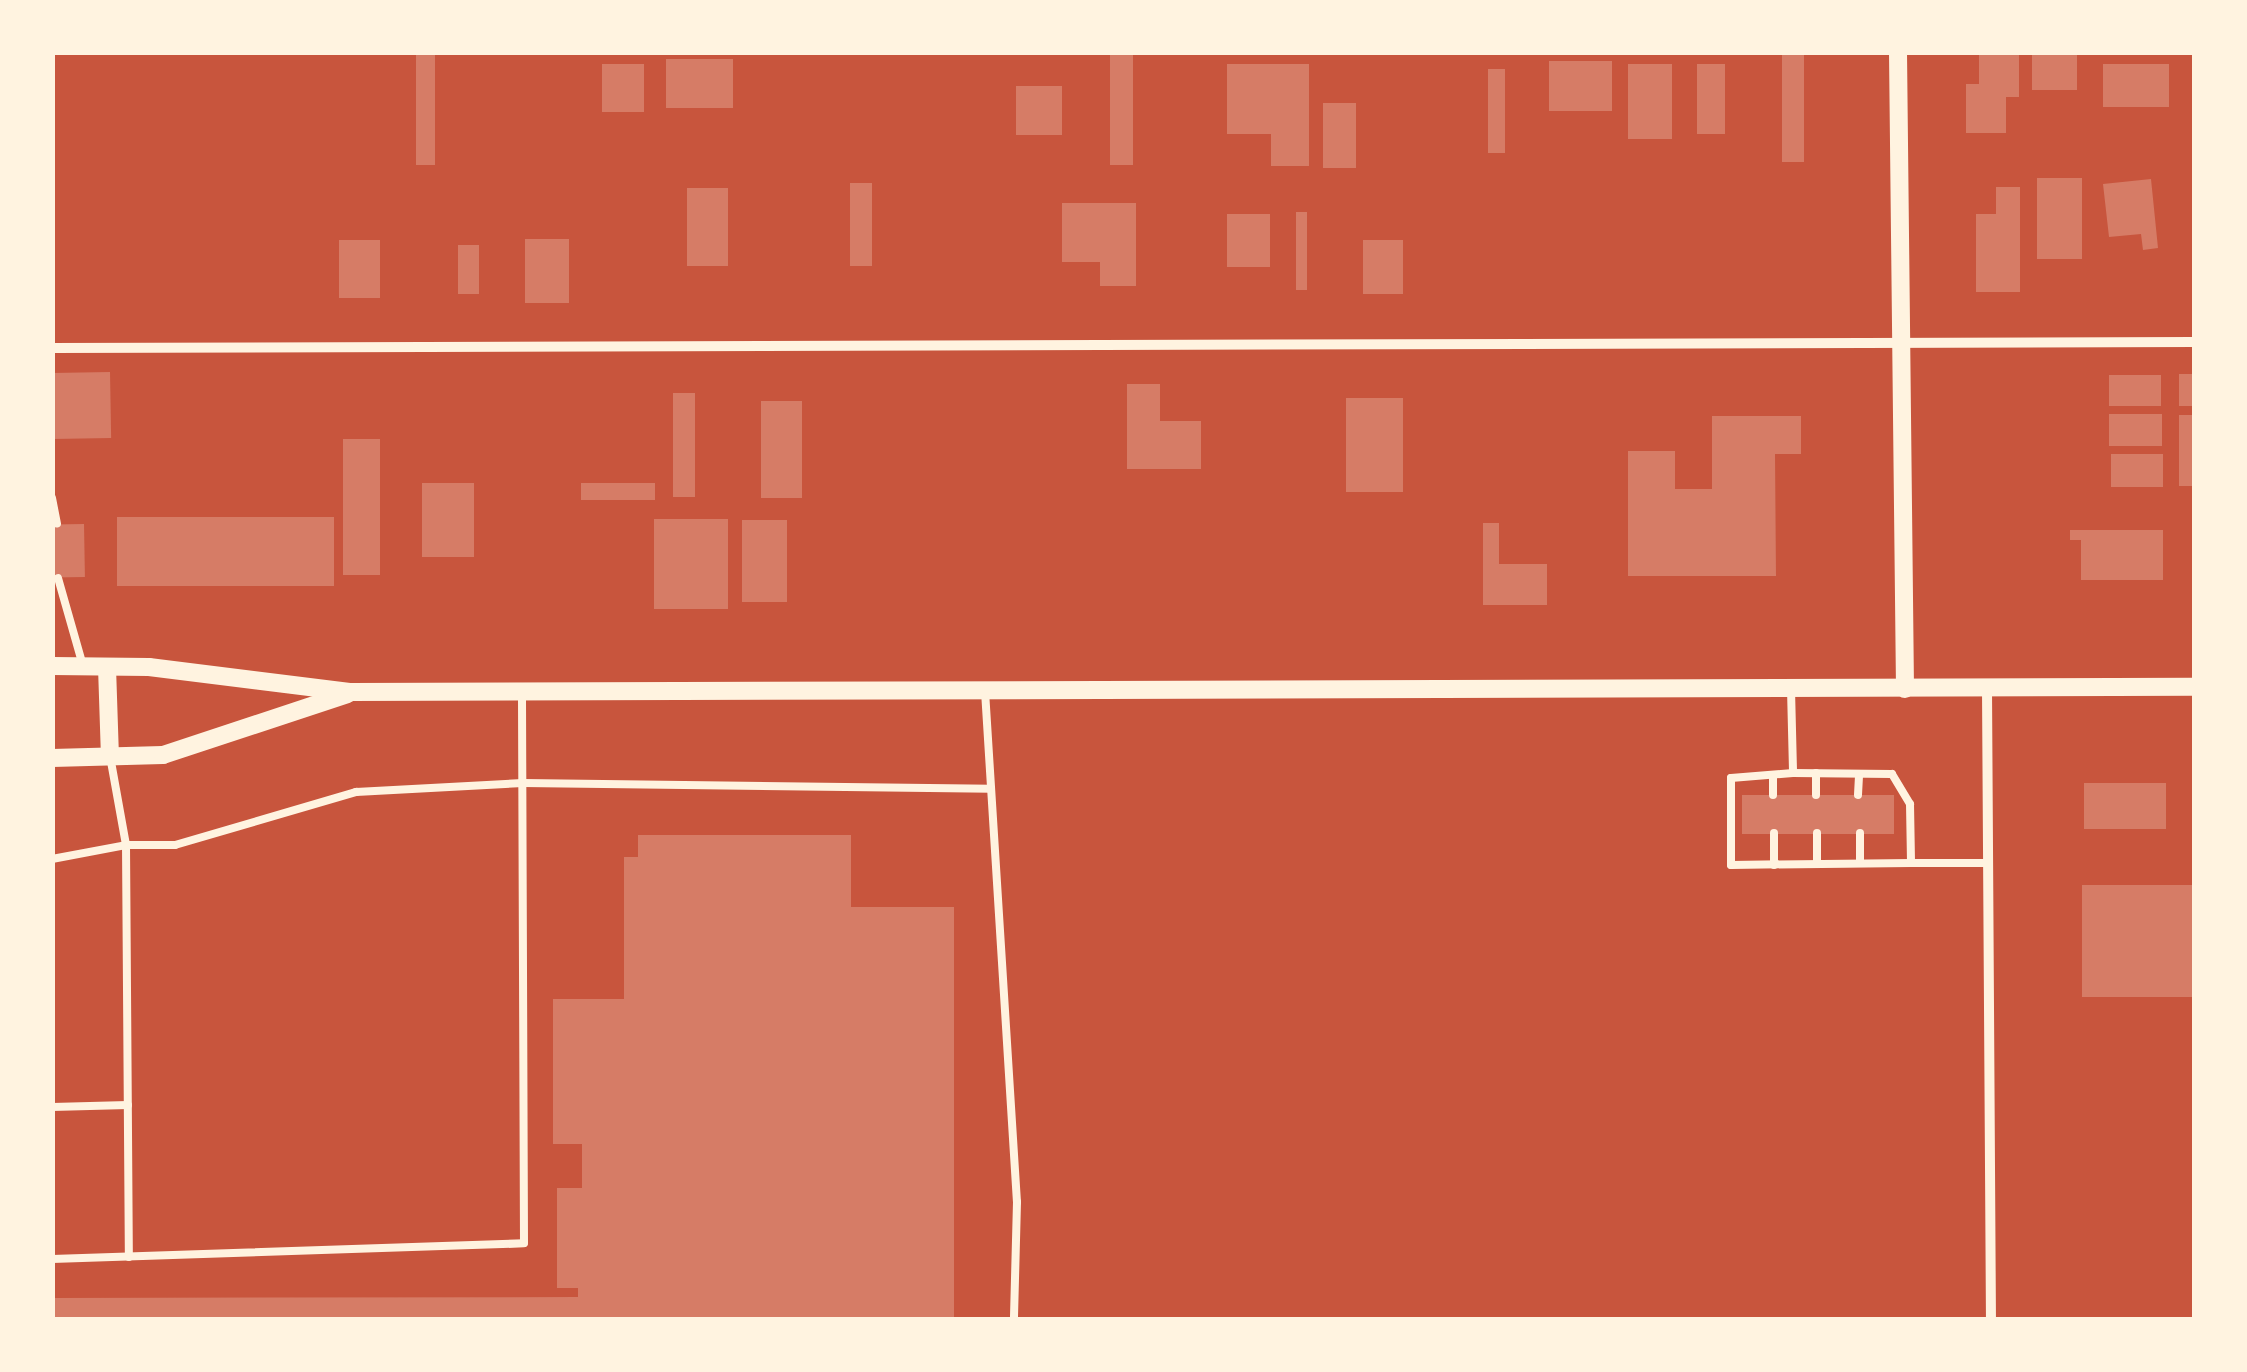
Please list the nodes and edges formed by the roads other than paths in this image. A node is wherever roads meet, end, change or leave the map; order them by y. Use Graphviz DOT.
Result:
graph roads {
  1 [pos="1898,52"];
  2 [pos="1901,342"];
  3 [pos="2194,342"];
  4 [pos="52,348"];
  5 [pos="52,498"];
  6 [pos="58,524"];
  7 [pos="58,578"];
  8 [pos="52,666"];
  9 [pos="83,666"];
  10 [pos="106,667"];
  11 [pos="2194,687"];
  12 [pos="1904,689"];
  13 [pos="1791,690"];
  14 [pos="1987,690"];
  15 [pos="985,691"];
  16 [pos="352,692"];
  17 [pos="522,692"];
  18 [pos="110,756"];
  19 [pos="52,758"];
  20 [pos="1792,773"];
  21 [pos="1816,773"];
  22 [pos="1859,774"];
  23 [pos="1773,775"];
  24 [pos="523,783"];
  25 [pos="991,789"];
  26 [pos="1858,795"];
  27 [pos="1773,796"];
  28 [pos="1816,796"];
  29 [pos="1774,834"];
  30 [pos="1817,834"];
  31 [pos="1860,834"];
  32 [pos="126,845"];
  33 [pos="52,859"];
  34 [pos="1912,863"];
  35 [pos="1988,863"];
  36 [pos="1774,864"];
  37 [pos="1817,864"];
  38 [pos="1860,864"];
  39 [pos="128,1105"];
  40 [pos="52,1107"];
  41 [pos="128,1257"];
  42 [pos="52,1260"];
  43 [pos="1014,1320"];
  44 [pos="1991,1320"];
  1 -- 2 [label="street"];
  2 -- 3 [label="street"];
  2 -- 4 [label="street"];
  2 -- 12 [label="street"];
  5 -- 6 [label="lane"];
  7 -- 9 [label="lane"];
  8 -- 9 [label="street"];
  9 -- 10 [label="street"];
  10 -- 16 [label="street"];
  10 -- 18 [label="street"];
  11 -- 14 [label="street"];
  12 -- 13 [label="street"];
  12 -- 14 [label="street"];
  13 -- 15 [label="street"];
  13 -- 20 [label="lane"];
  14 -- 35 [label="street"];
  15 -- 17 [label="street"];
  15 -- 25 [label="lane"];
  16 -- 17 [label="street"];
  16 -- 18 [label="street"];
  17 -- 24 [label="lane"];
  18 -- 19 [label="street"];
  18 -- 32 [label="lane"];
  20 -- 21 [label="lane"];
  20 -- 23 [label="lane"];
  21 -- 22 [label="lane"];
  21 -- 28 [label="lane"];
  22 -- 26 [label="lane"];
  22 -- 34 [label="lane"];
  23 -- 27 [label="lane"];
  23 -- 36 [label="lane"];
  24 -- 25 [label="lane"];
  24 -- 32 [label="lane"];
  24 -- 41 [label="lane"];
  25 -- 43 [label="lane"];
  29 -- 36 [label="lane"];
  30 -- 37 [label="lane"];
  31 -- 38 [label="lane"];
  32 -- 33 [label="lane"];
  32 -- 39 [label="lane"];
  34 -- 35 [label="lane"];
  34 -- 38 [label="lane"];
  35 -- 44 [label="street"];
  36 -- 37 [label="lane"];
  37 -- 38 [label="lane"];
  39 -- 40 [label="lane"];
  39 -- 41 [label="lane"];
  41 -- 42 [label="lane"];
}
